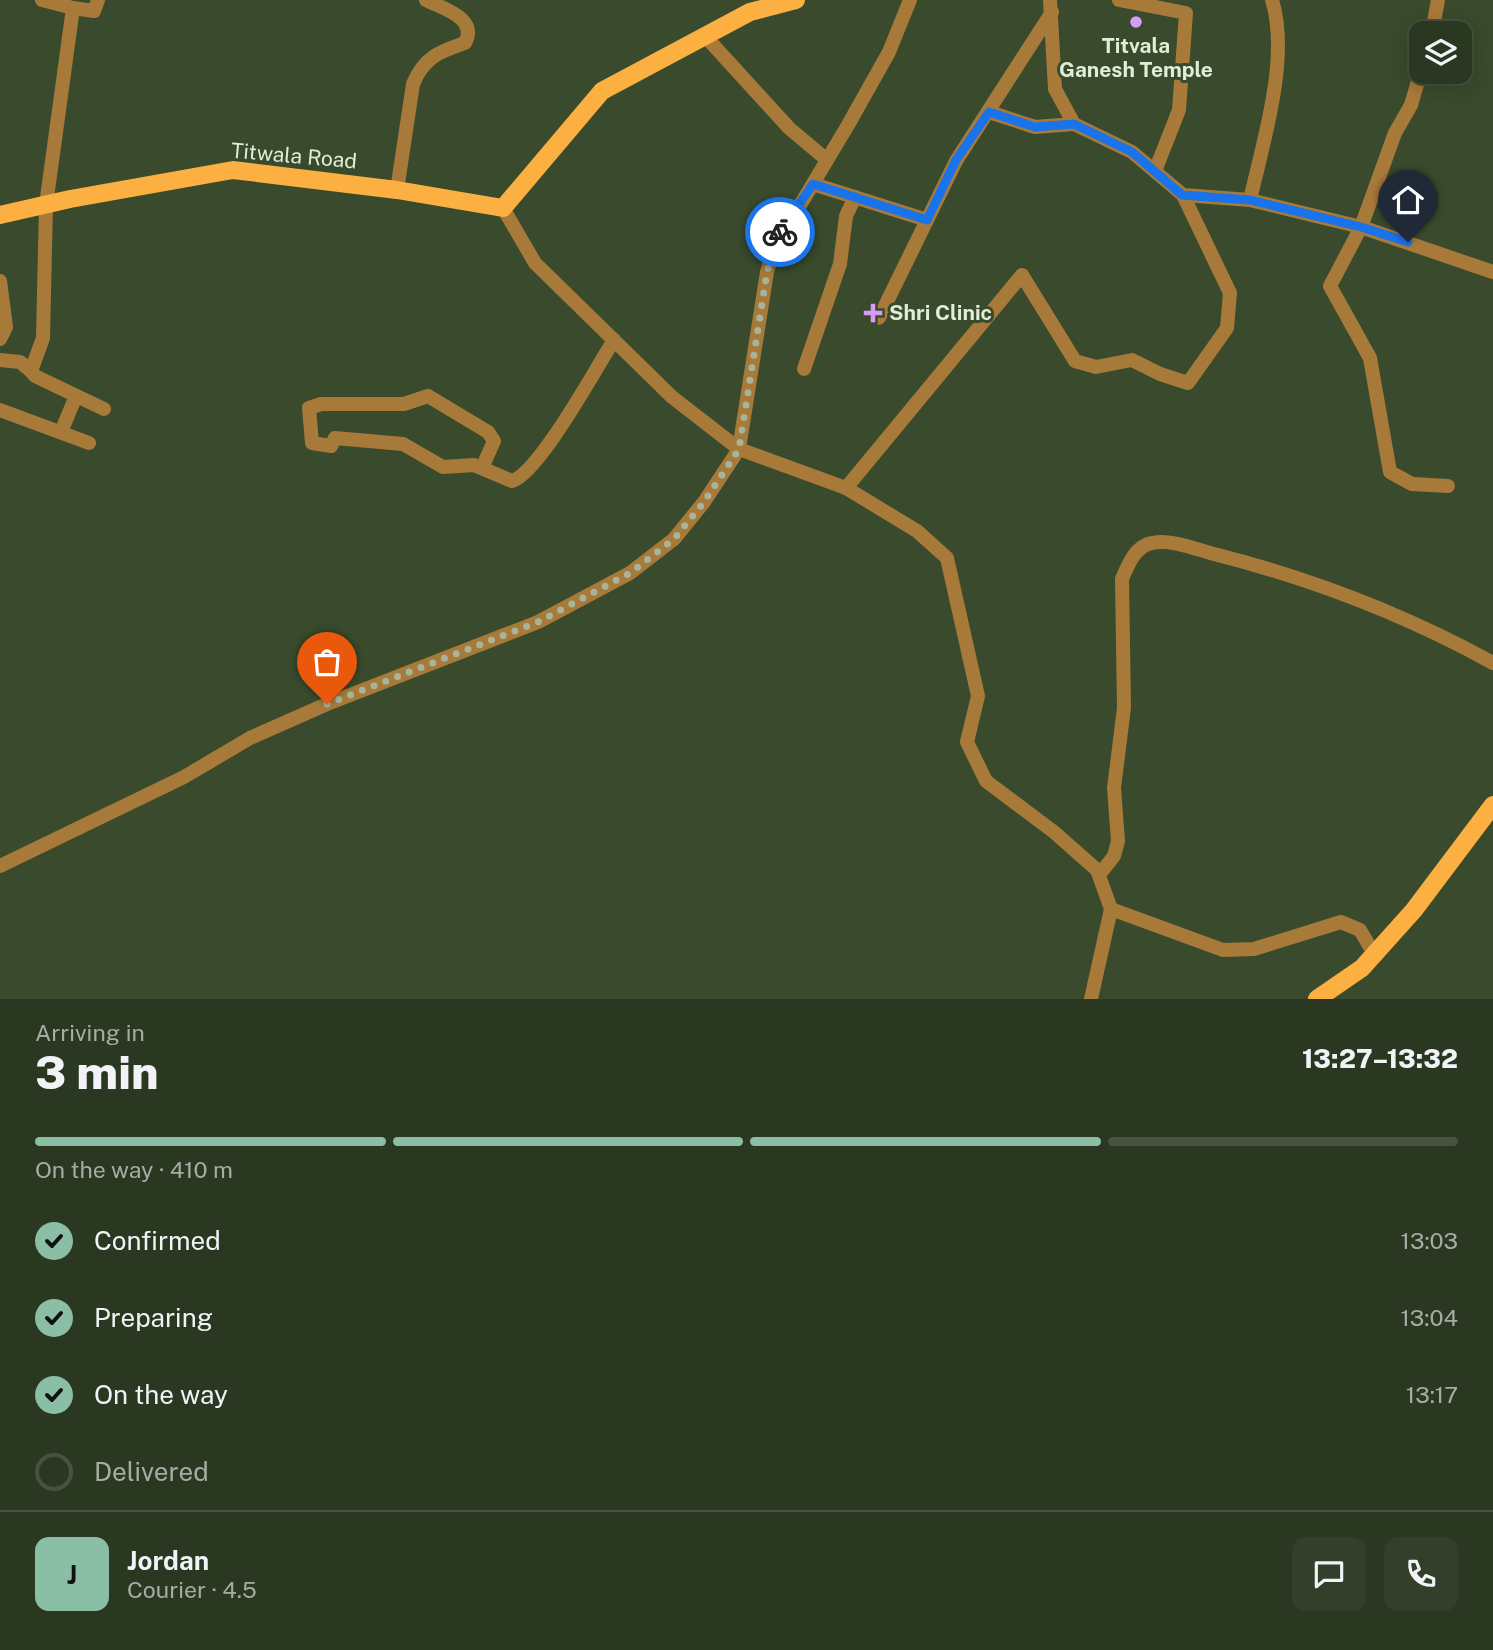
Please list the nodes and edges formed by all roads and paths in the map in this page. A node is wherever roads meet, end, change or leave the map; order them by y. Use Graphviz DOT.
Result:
graph roads {
  1 [pos="42,0"];
  2 [pos="98,0"];
  3 [pos="426,0"];
  4 [pos="796,0"];
  5 [pos="910,0"];
  6 [pos="1119,0"];
  7 [pos="1272,0"];
  8 [pos="1438,0"];
  9 [pos="748,6"];
  10 [pos="1051,6"];
  11 [pos="73,8"];
  12 [pos="1434,21"];
  13 [pos="705,36"];
  14 [pos="1417,84"];
  15 [pos="989,112"];
  16 [pos="1074,124"];
  17 [pos="827,160"];
  18 [pos="1154,171"];
  19 [pos="813,184"];
  20 [pos="397,190"];
  21 [pos="1182,195"];
  22 [pos="855,197"];
  23 [pos="1250,200"];
  24 [pos="46,205"];
  25 [pos="503,208"];
  26 [pos="0,215"];
  27 [pos="927,220"];
  28 [pos="1361,227"];
  29 [pos="1493,272"];
  30 [pos="0,281"];
  31 [pos="879,318"];
  32 [pos="0,339"];
  33 [pos="614,340"];
  34 [pos="0,360"];
  35 [pos="804,369"];
  36 [pos="31,371"];
  37 [pos="76,396"];
  38 [pos="104,409"];
  39 [pos="0,410"];
  40 [pos="61,432"];
  41 [pos="89,443"];
  42 [pos="739,449"];
  43 [pos="482,468"];
  44 [pos="1448,486"];
  45 [pos="846,488"];
  46 [pos="1493,663"];
  47 [pos="1493,805"];
  48 [pos="0,866"];
  49 [pos="1099,875"];
  50 [pos="1111,909"];
  51 [pos="1370,947"];
  52 [pos="1091,999"];
  53 [pos="1317,999"];
  1 -- 11 [label="street"];
  2 -- 11 [label="street"];
  3 -- 20 [label="street"];
  4 -- 9 [label="main road"];
  5 -- 17 [label="street"];
  6 -- 18 [label="street"];
  7 -- 23 [label="street"];
  8 -- 12 [label="street"];
  9 -- 13 [label="main road"];
  10 -- 15 [label="street"];
  10 -- 16 [label="street"];
  11 -- 24 [label="street"];
  13 -- 17 [label="street"];
  13 -- 25 [label="main road"];
  14 -- 28 [label="street"];
  15 -- 16 [label="street"];
  15 -- 27 [label="street"];
  16 -- 18 [label="street"];
  17 -- 19 [label="street"];
  18 -- 21 [label="street"];
  19 -- 22 [label="street"];
  19 -- 42 [label="street"];
  20 -- 24 [label="main road, Titwala Road"];
  20 -- 25 [label="main road, Titwala Road"];
  21 -- 23 [label="street"];
  21 -- 45 [label="street"];
  22 -- 27 [label="street"];
  22 -- 35 [label="street"];
  23 -- 28 [label="street"];
  24 -- 26 [label="main road, Titwala Road"];
  24 -- 36 [label="street"];
  25 -- 33 [label="street"];
  27 -- 31 [label="street"];
  28 -- 29 [label="street"];
  28 -- 44 [label="street"];
  30 -- 32 [label="street"];
  33 -- 42 [label="street"];
  33 -- 43 [label="street"];
  34 -- 36 [label="street"];
  36 -- 37 [label="street"];
  37 -- 38 [label="street"];
  37 -- 40 [label="street"];
  39 -- 40 [label="street"];
  40 -- 41 [label="street"];
  42 -- 45 [label="street"];
  42 -- 48 [label="street"];
  43 -- 43 [label="street"];
  45 -- 49 [label="street"];
  46 -- 49 [label="street"];
  47 -- 53 [label="main road"];
  49 -- 50 [label="street"];
  50 -- 51 [label="street"];
  50 -- 52 [label="street"];
}
